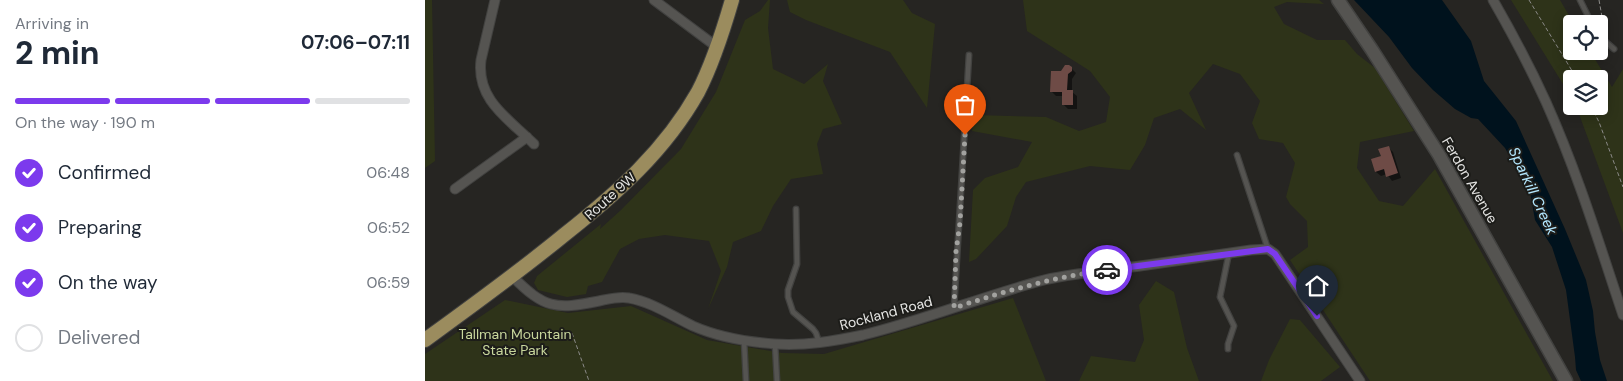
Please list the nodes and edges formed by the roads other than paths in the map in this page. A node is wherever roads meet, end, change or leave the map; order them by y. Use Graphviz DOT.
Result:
graph roads {
  1 [pos="495,0"];
  2 [pos="654,0"];
  3 [pos="1337,0"];
  4 [pos="1493,0"];
  5 [pos="1581,0"];
  6 [pos="731,1"];
  7 [pos="1588,15"];
  8 [pos="1608,43"];
  9 [pos="717,47"];
  10 [pos="1614,48"];
  11 [pos="969,55"];
  12 [pos="527,137"];
  13 [pos="534,144"];
  14 [pos="1237,156"];
  15 [pos="455,189"];
  16 [pos="796,209"];
  17 [pos="1268,249"];
  18 [pos="1229,253"];
  19 [pos="513,277"];
  20 [pos="954,308"];
  21 [pos="1623,315"];
  22 [pos="425,340"];
  23 [pos="744,340"];
  24 [pos="775,344"];
  25 [pos="820,344"];
  26 [pos="1228,349"];
  27 [pos="745,381"];
  28 [pos="777,381"];
  29 [pos="1360,381"];
  30 [pos="1566,381"];
  1 -- 12 [label="street"];
  2 -- 9 [label="street"];
  3 -- 30 [label="street, Ferdon Avenue"];
  4 -- 21 [label="street"];
  5 -- 7 [label="lane"];
  6 -- 9 [label="main road, Route 9W"];
  8 -- 10 [label="lane"];
  9 -- 19 [label="main road, Route 9W"];
  11 -- 20 [label="lane"];
  12 -- 13 [label="street"];
  12 -- 15 [label="street"];
  14 -- 17 [label="lane"];
  16 -- 25 [label="lane"];
  17 -- 18 [label="street, Rockland Road"];
  17 -- 29 [label="street"];
  18 -- 20 [label="street, Rockland Road"];
  18 -- 26 [label="lane"];
  19 -- 22 [label="main road, Route 9W"];
  19 -- 23 [label="street, Rockland Road"];
  20 -- 25 [label="street, Rockland Road"];
  23 -- 24 [label="street, Rockland Road"];
  23 -- 27 [label="lane"];
  24 -- 25 [label="street, Rockland Road"];
  24 -- 28 [label="lane"];
}
